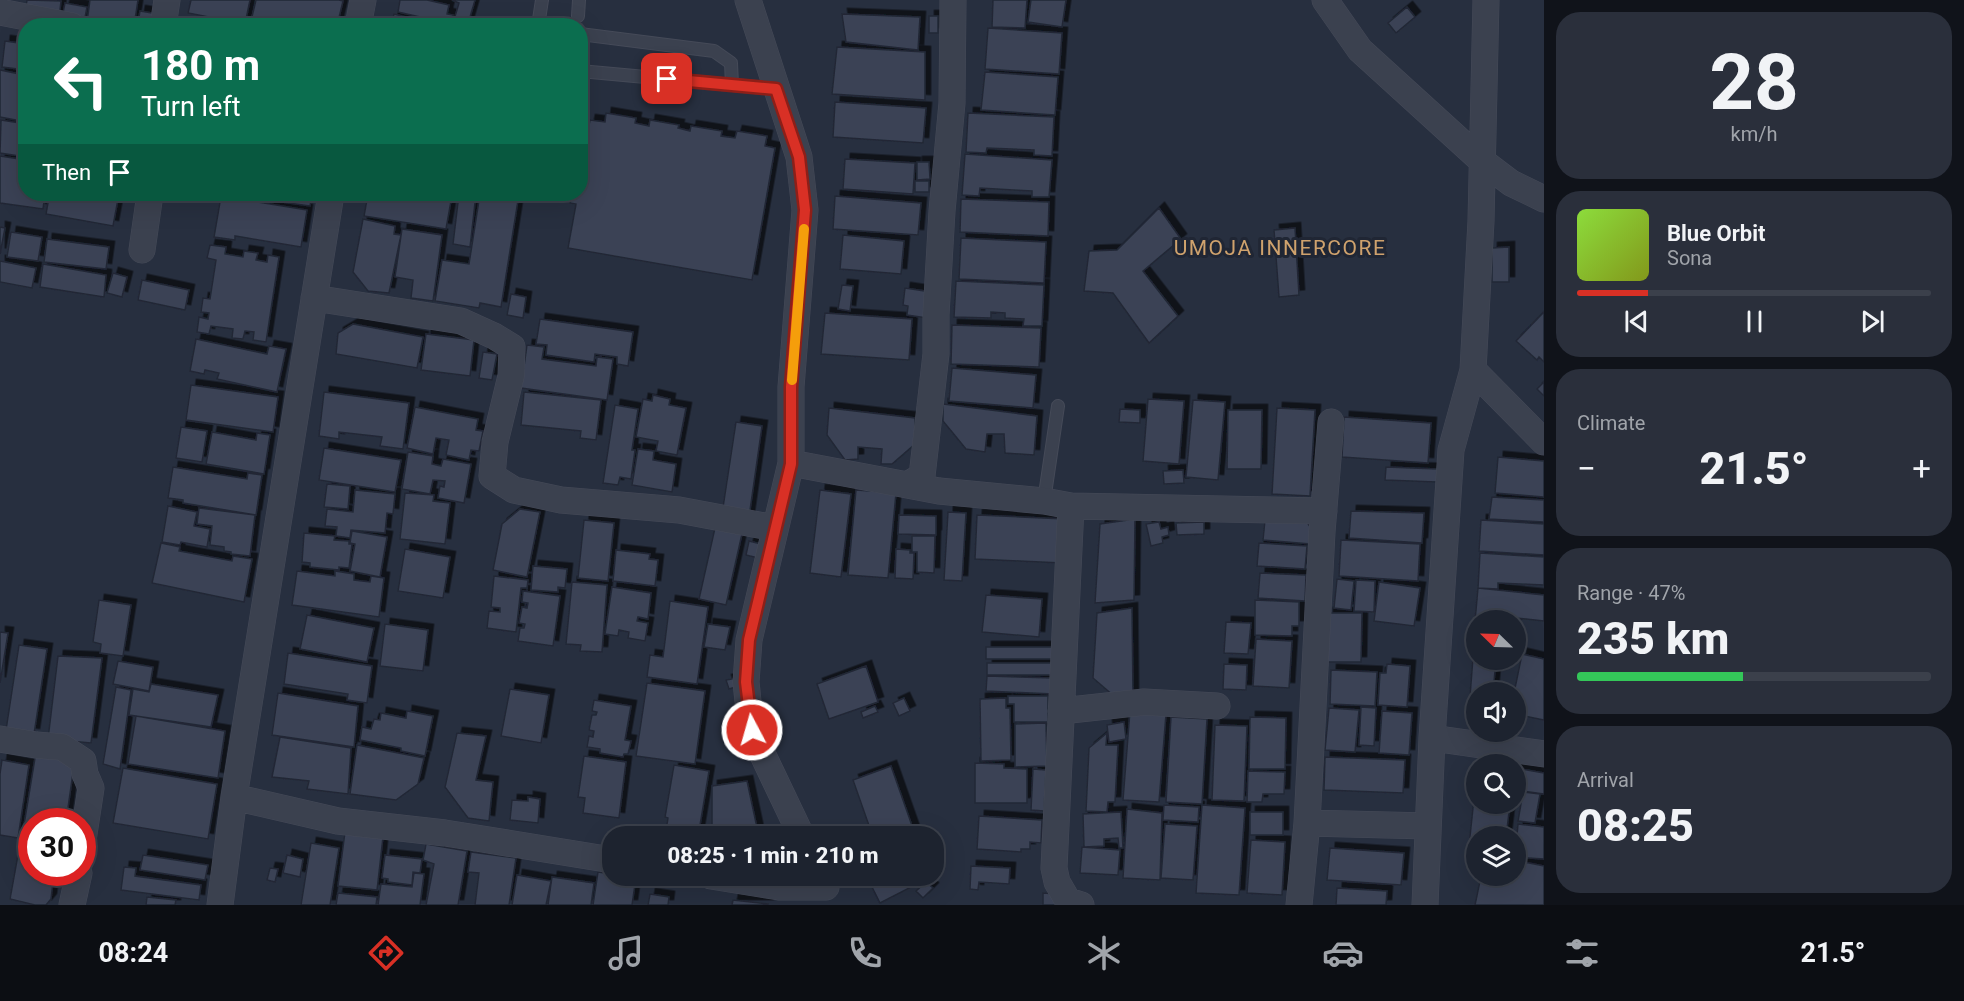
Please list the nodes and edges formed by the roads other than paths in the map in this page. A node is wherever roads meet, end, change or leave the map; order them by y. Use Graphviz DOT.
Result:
graph roads {
  1 [pos="167,0"];
  2 [pos="363,0"];
  3 [pos="542,0"];
  4 [pos="579,0"];
  5 [pos="748,0"];
  6 [pos="953,0"];
  7 [pos="1325,0"];
  8 [pos="1486,0"];
  9 [pos="0,12"];
  10 [pos="578,16"];
  11 [pos="31,18"];
  12 [pos="164,18"];
  13 [pos="360,18"];
  14 [pos="539,18"];
  15 [pos="588,35"];
  16 [pos="588,72"];
  17 [pos="732,85"];
  18 [pos="776,89"];
  19 [pos="1482,161"];
  20 [pos="1544,199"];
  21 [pos="149,201"];
  22 [pos="330,201"];
  23 [pos="142,250"];
  24 [pos="314,298"];
  25 [pos="1473,370"];
  26 [pos="1058,406"];
  27 [pos="1331,422"];
  28 [pos="1544,442"];
  29 [pos="791,464"];
  30 [pos="909,484"];
  31 [pos="1044,501"];
  32 [pos="1071,506"];
  33 [pos="1324,511"];
  34 [pos="775,528"];
  35 [pos="1217,706"];
  36 [pos="1061,711"];
  37 [pos="1432,738"];
  38 [pos="0,739"];
  39 [pos="1544,754"];
  40 [pos="234,797"];
  41 [pos="88,808"];
  42 [pos="1307,823"];
  43 [pos="797,826"];
  44 [pos="1428,826"];
  45 [pos="602,858"];
  46 [pos="76,886"];
  47 [pos="773,886"];
  48 [pos="826,889"];
  49 [pos="72,905"];
  50 [pos="220,905"];
  51 [pos="1081,905"];
  52 [pos="1299,905"];
  53 [pos="1425,905"];
  1 -- 12 [label="street"];
  2 -- 13 [label="street"];
  3 -- 14 [label="lane"];
  4 -- 10 [label="lane"];
  5 -- 18 [label="street"];
  6 -- 30 [label="street"];
  7 -- 19 [label="street"];
  8 -- 19 [label="street"];
  9 -- 11 [label="street"];
  15 -- 17 [label="lane"];
  16 -- 17 [label="lane"];
  17 -- 18 [label="lane"];
  18 -- 29 [label="street"];
  19 -- 20 [label="street"];
  19 -- 25 [label="street"];
  21 -- 23 [label="street"];
  22 -- 24 [label="street"];
  24 -- 34 [label="street"];
  24 -- 40 [label="street"];
  25 -- 28 [label="street"];
  25 -- 37 [label="street"];
  26 -- 31 [label="lane"];
  27 -- 33 [label="street"];
  29 -- 30 [label="street"];
  29 -- 34 [label="street"];
  30 -- 31 [label="street"];
  31 -- 32 [label="street"];
  32 -- 33 [label="street"];
  32 -- 36 [label="street"];
  33 -- 42 [label="street"];
  34 -- 43 [label="street"];
  35 -- 36 [label="street"];
  36 -- 51 [label="street"];
  37 -- 39 [label="street"];
  37 -- 44 [label="street"];
  38 -- 41 [label="street"];
  40 -- 45 [label="street"];
  40 -- 50 [label="street"];
  42 -- 44 [label="street"];
  42 -- 52 [label="street"];
  44 -- 53 [label="street"];
  46 -- 49 [label="street"];
  47 -- 48 [label="street"];
}
